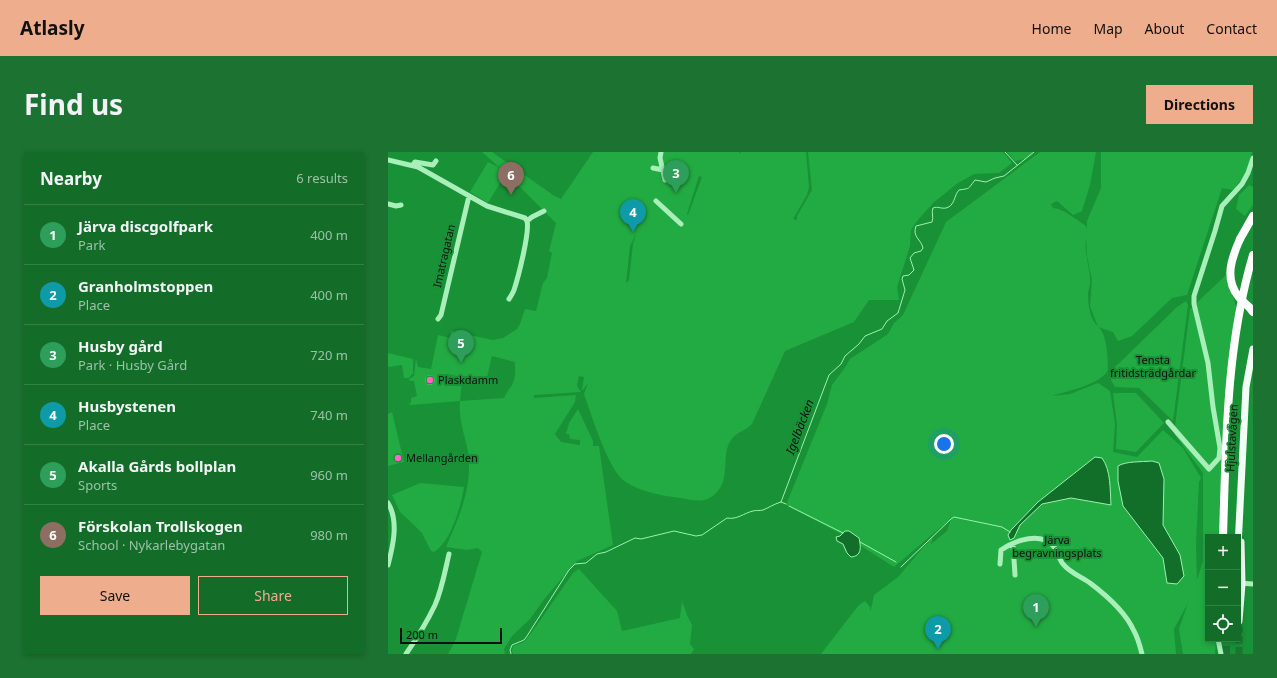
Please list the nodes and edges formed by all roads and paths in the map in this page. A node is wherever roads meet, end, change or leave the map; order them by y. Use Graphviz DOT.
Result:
graph roads {
  1 [pos="661,152"];
  2 [pos="1253,158"];
  3 [pos="388,160"];
  4 [pos="436,160"];
  5 [pos="413,166"];
  6 [pos="654,168"];
  7 [pos="663,170"];
  8 [pos="665,180"];
  9 [pos="469,196"];
  10 [pos="656,201"];
  11 [pos="388,204"];
  12 [pos="401,205"];
  13 [pos="544,211"];
  14 [pos="1253,216"];
  15 [pos="527,221"];
  16 [pos="681,224"];
  17 [pos="1253,255"];
  18 [pos="1253,274"];
  19 [pos="509,299"];
  20 [pos="1251,310"];
  21 [pos="438,319"];
  22 [pos="1253,349"];
  23 [pos="1234,371"];
  24 [pos="1168,422"];
  25 [pos="1227,488"];
  26 [pos="388,503"];
  27 [pos="1239,528"];
  28 [pos="1223,534"];
  29 [pos="1228,534"];
  30 [pos="1239,534"];
  31 [pos="1014,545"];
  32 [pos="449,554"];
  33 [pos="1000,564"];
  34 [pos="388,565"];
  35 [pos="1240,570"];
  36 [pos="1015,575"];
  37 [pos="1241,584"];
  38 [pos="1253,584"];
  39 [pos="1219,642"];
  40 [pos="406,654"];
  41 [pos="1142,654"];
  42 [pos="1221,654"];
  1 -- 7 [label="street"];
  2 -- 24 [label="street"];
  3 -- 5 [label="street"];
  4 -- 5 [label="street"];
  5 -- 9 [label="street"];
  6 -- 7 [label="street"];
  7 -- 8 [label="street"];
  9 -- 15 [label="street"];
  9 -- 21 [label="street, Imatragatan"];
  10 -- 16 [label="street"];
  11 -- 12 [label="street"];
  13 -- 15 [label="street"];
  14 -- 20 [label="highway, bridge"];
  15 -- 19 [label="street"];
  17 -- 23 [label="highway"];
  18 -- 23 [label="highway"];
  22 -- 27 [label="main road, Hjulstavägen"];
  23 -- 25 [label="highway"];
  25 -- 28 [label="highway"];
  25 -- 29 [label="highway"];
  26 -- 34 [label="street"];
  27 -- 30 [label="main road, Hjulstavägen"];
  27 -- 35 [label="main road, Hjulstavägen"];
  31 -- 33 [label="street"];
  31 -- 36 [label="street"];
  31 -- 41 [label="street"];
  32 -- 40 [label="street"];
  37 -- 38 [label="street"];
  39 -- 42 [label="street"];
}
